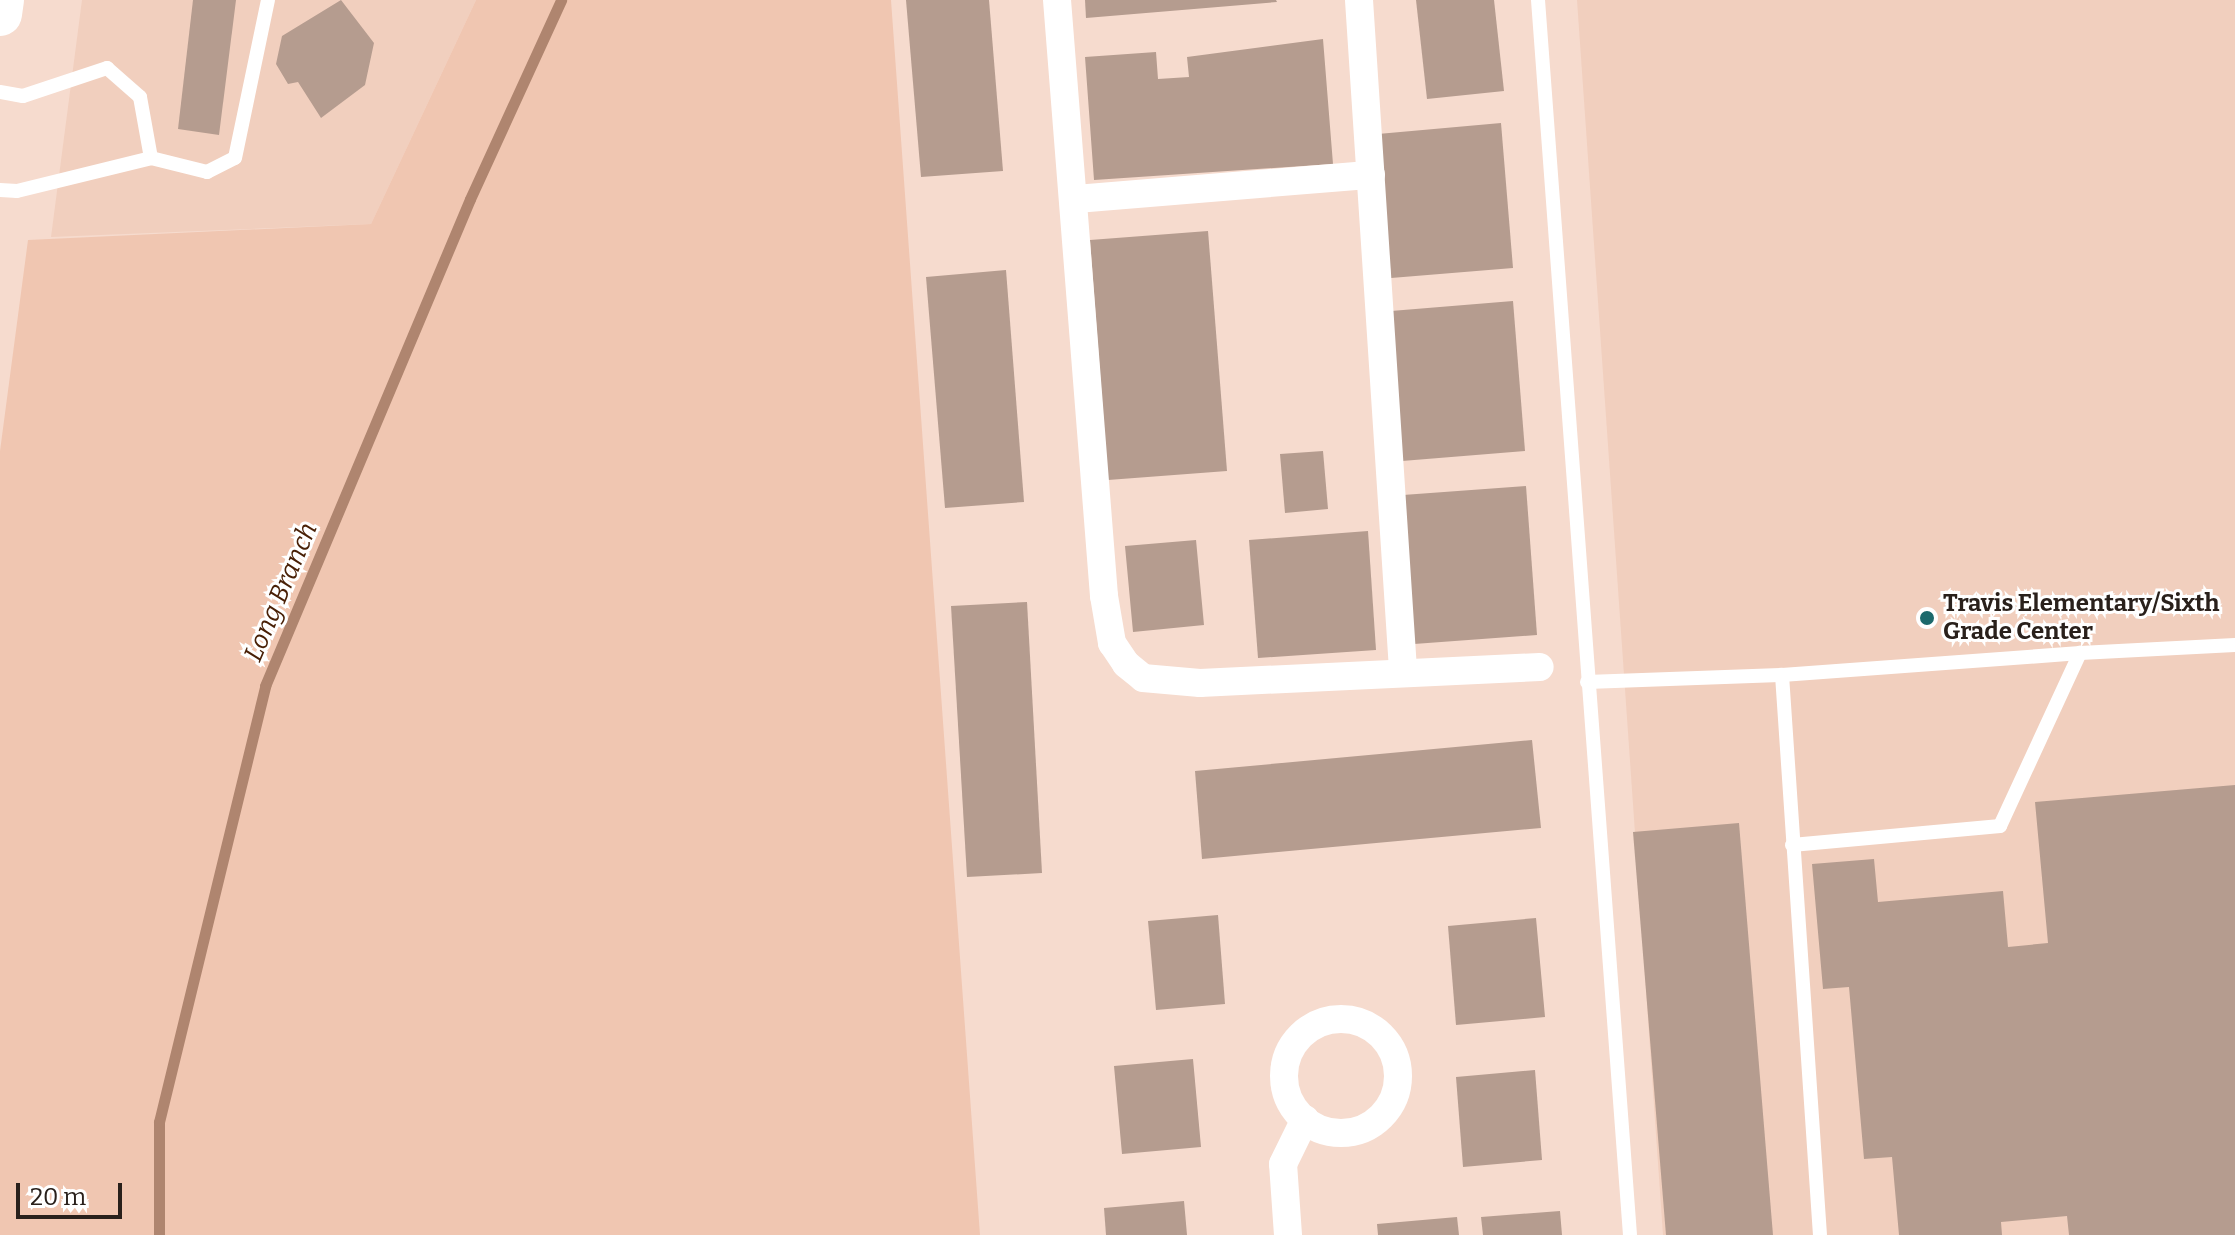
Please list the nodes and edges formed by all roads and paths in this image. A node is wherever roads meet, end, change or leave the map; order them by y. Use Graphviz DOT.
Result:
graph roads {
  1 [pos="2,0"];
  2 [pos="268,0"];
  3 [pos="1057,0"];
  4 [pos="1359,0"];
  5 [pos="1538,0"];
  6 [pos="0,14"];
  7 [pos="0,92"];
  8 [pos="151,158"];
  9 [pos="1371,175"];
  10 [pos="0,190"];
  11 [pos="1076,199"];
  12 [pos="2235,645"];
  13 [pos="2080,653"];
  14 [pos="1540,667"];
  15 [pos="1403,669"];
  16 [pos="1782,675"];
  17 [pos="1587,682"];
  18 [pos="1792,845"];
  19 [pos="1305,1119"];
  20 [pos="1288,1235"];
  21 [pos="1630,1235"];
  22 [pos="1820,1235"];
  1 -- 6 [label="highway"];
  2 -- 8 [label="lane"];
  3 -- 11 [label="street"];
  4 -- 9 [label="street"];
  5 -- 17 [label="lane"];
  7 -- 8 [label="lane"];
  8 -- 10 [label="lane"];
  9 -- 11 [label="street"];
  9 -- 15 [label="street"];
  11 -- 15 [label="street"];
  12 -- 13 [label="lane"];
  13 -- 16 [label="lane"];
  13 -- 18 [label="lane"];
  14 -- 15 [label="street"];
  16 -- 17 [label="lane"];
  16 -- 18 [label="lane"];
  17 -- 21 [label="lane"];
  18 -- 22 [label="lane"];
  19 -- 19 [label="street"];
  19 -- 20 [label="street"];
}
